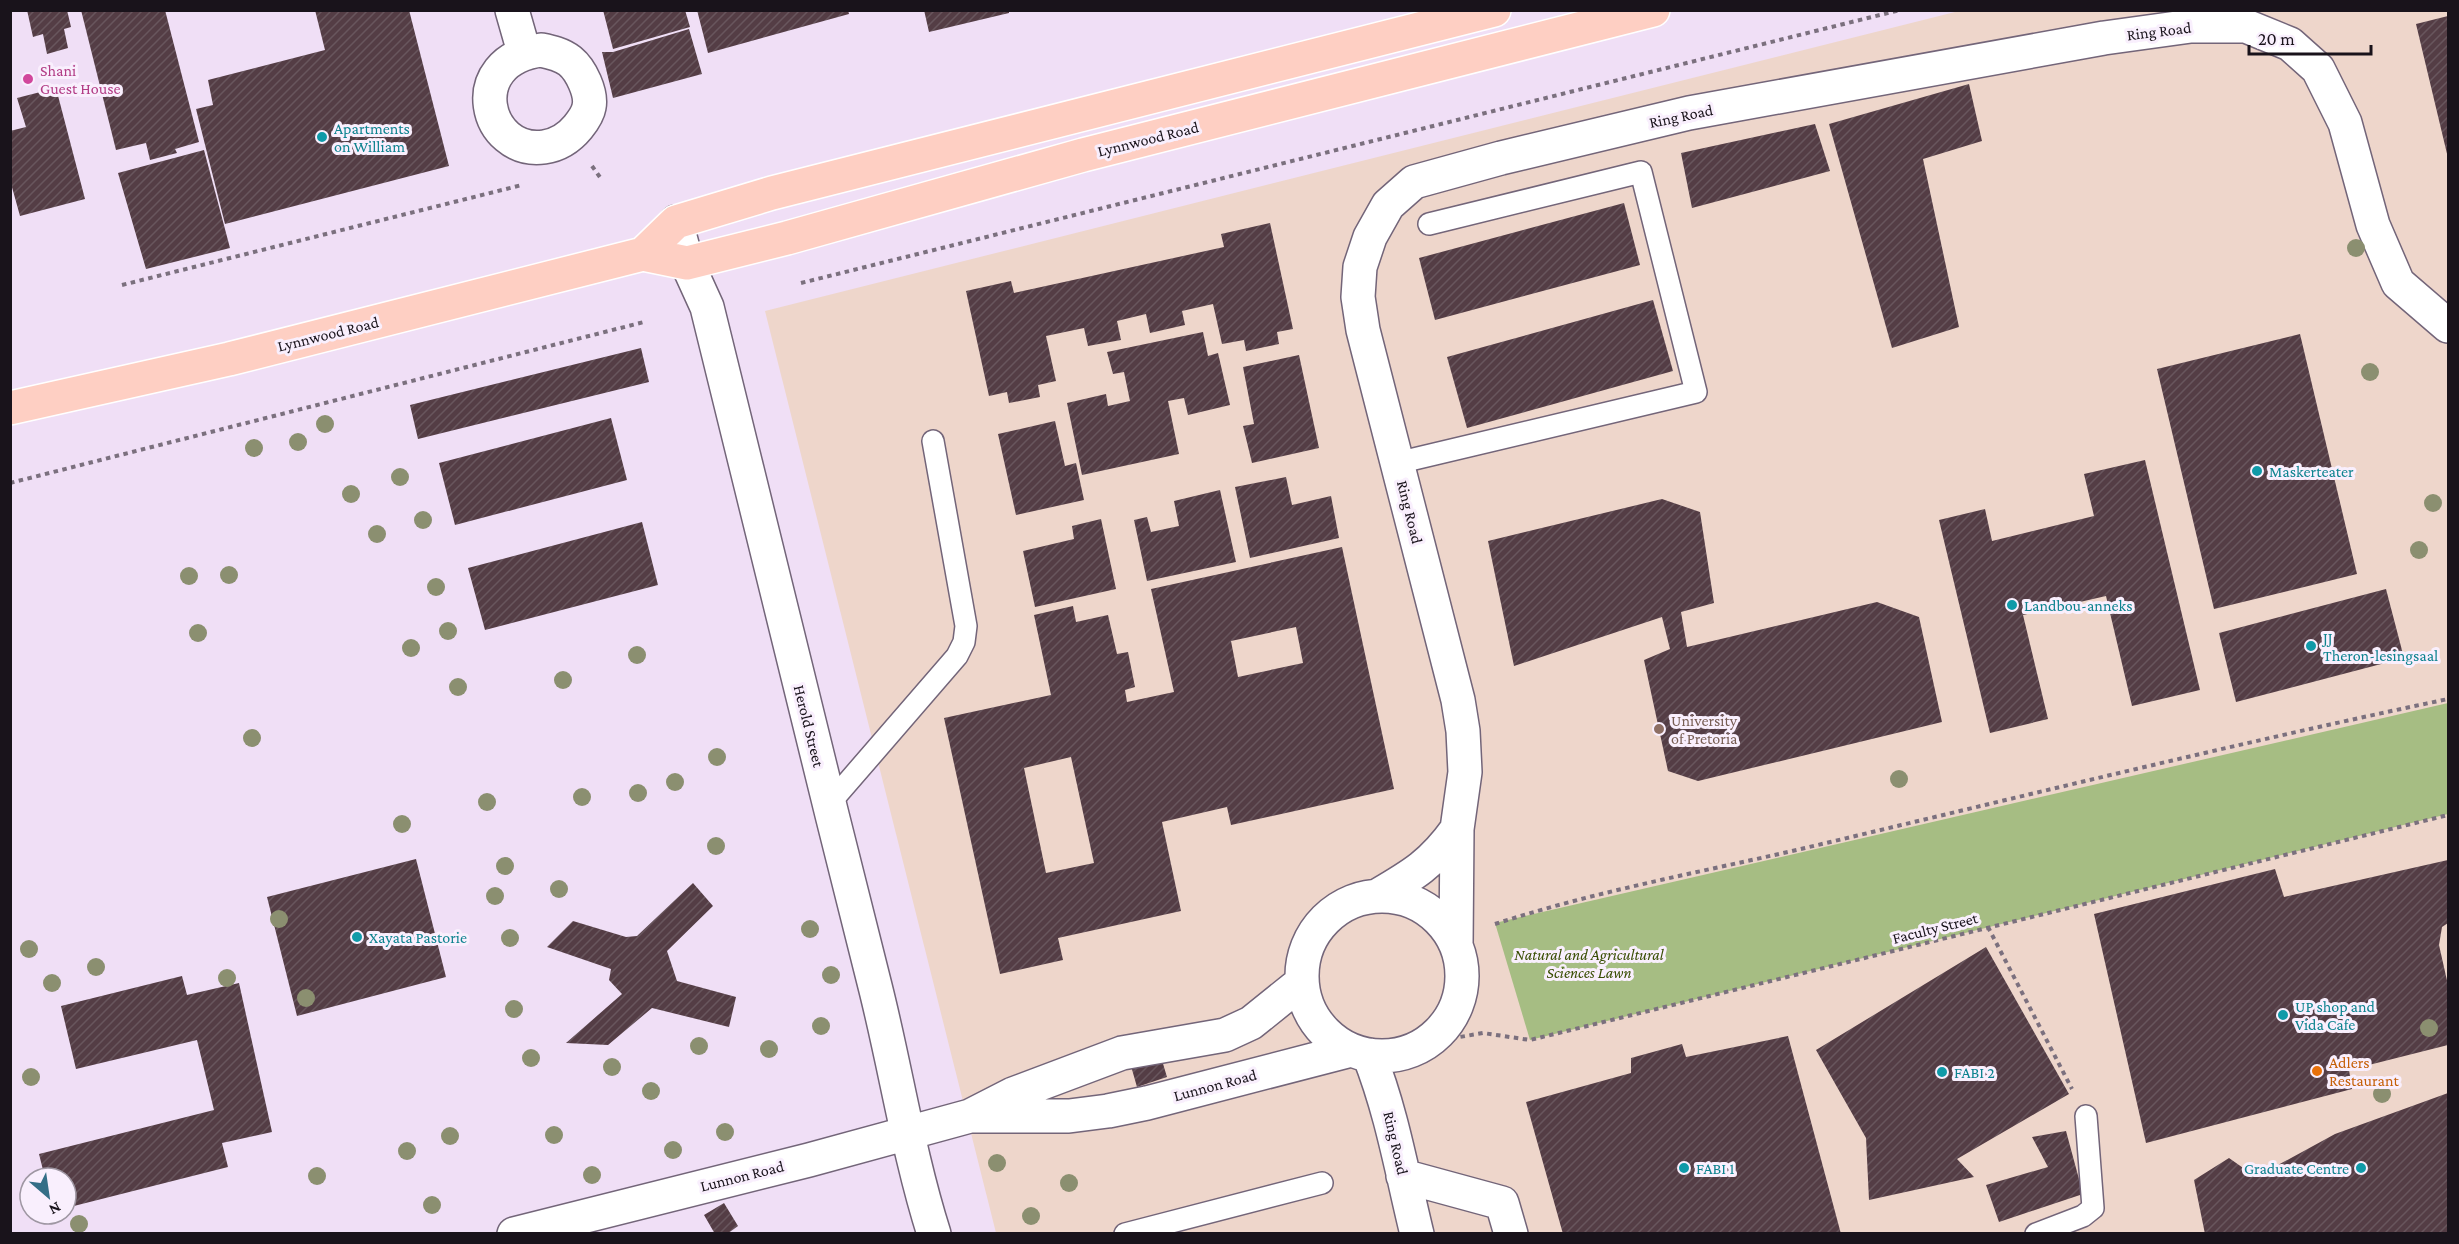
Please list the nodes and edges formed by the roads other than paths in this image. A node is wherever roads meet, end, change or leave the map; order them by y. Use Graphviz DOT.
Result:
graph roads {
  1 [pos="512,10"];
  2 [pos="1653,10"];
  3 [pos="1492,11"];
  4 [pos="524,52"];
  5 [pos="676,222"];
  6 [pos="1429,224"];
  7 [pos="643,254"];
  8 [pos="687,263"];
  9 [pos="2448,326"];
  10 [pos="10,408"];
  11 [pos="933,441"];
  12 [pos="1397,463"];
  13 [pos="829,804"];
  14 [pos="1457,829"];
  15 [pos="1377,896"];
  16 [pos="1456,945"];
  17 [pos="1302,982"];
  18 [pos="1360,1052"];
  19 [pos="970,1116"];
  20 [pos="2086,1116"];
  21 [pos="906,1133"];
  22 [pos="1403,1176"];
  23 [pos="1322,1183"];
  24 [pos="514,1233"];
  25 [pos="934,1233"];
  26 [pos="1125,1233"];
  27 [pos="1417,1233"];
  28 [pos="1511,1233"];
  29 [pos="2036,1233"];
  1 -- 4 [label="street"];
  2 -- 8 [label="main road, Lynnwood Road"];
  3 -- 5 [label="main road, Lynnwood Road"];
  5 -- 7 [label="main road, Lynnwood Road"];
  5 -- 8 [label="street, Herold Street"];
  6 -- 12 [label="lane"];
  7 -- 8 [label="main road, Lynnwood Road"];
  7 -- 10 [label="main road, Lynnwood Road"];
  8 -- 13 [label="street, Herold Street"];
  9 -- 12 [label="street, Ring Road"];
  11 -- 13 [label="lane"];
  12 -- 14 [label="street, Ring Road"];
  13 -- 21 [label="street, Herold Street"];
  14 -- 15 [label="street, Ring Road"];
  14 -- 16 [label="street, Ring Road"];
  15 -- 16 [label="street"];
  15 -- 17 [label="street"];
  16 -- 18 [label="street"];
  17 -- 18 [label="street"];
  17 -- 19 [label="street, Lunnon Road"];
  18 -- 19 [label="street, Lunnon Road"];
  18 -- 22 [label="street, Ring Road"];
  19 -- 21 [label="street, Lunnon Road"];
  20 -- 29 [label="lane"];
  21 -- 24 [label="street, Lunnon Road"];
  21 -- 25 [label="street, Herold Street"];
  22 -- 27 [label="street, Ring Road"];
  22 -- 28 [label="street"];
  23 -- 26 [label="lane"];
}
